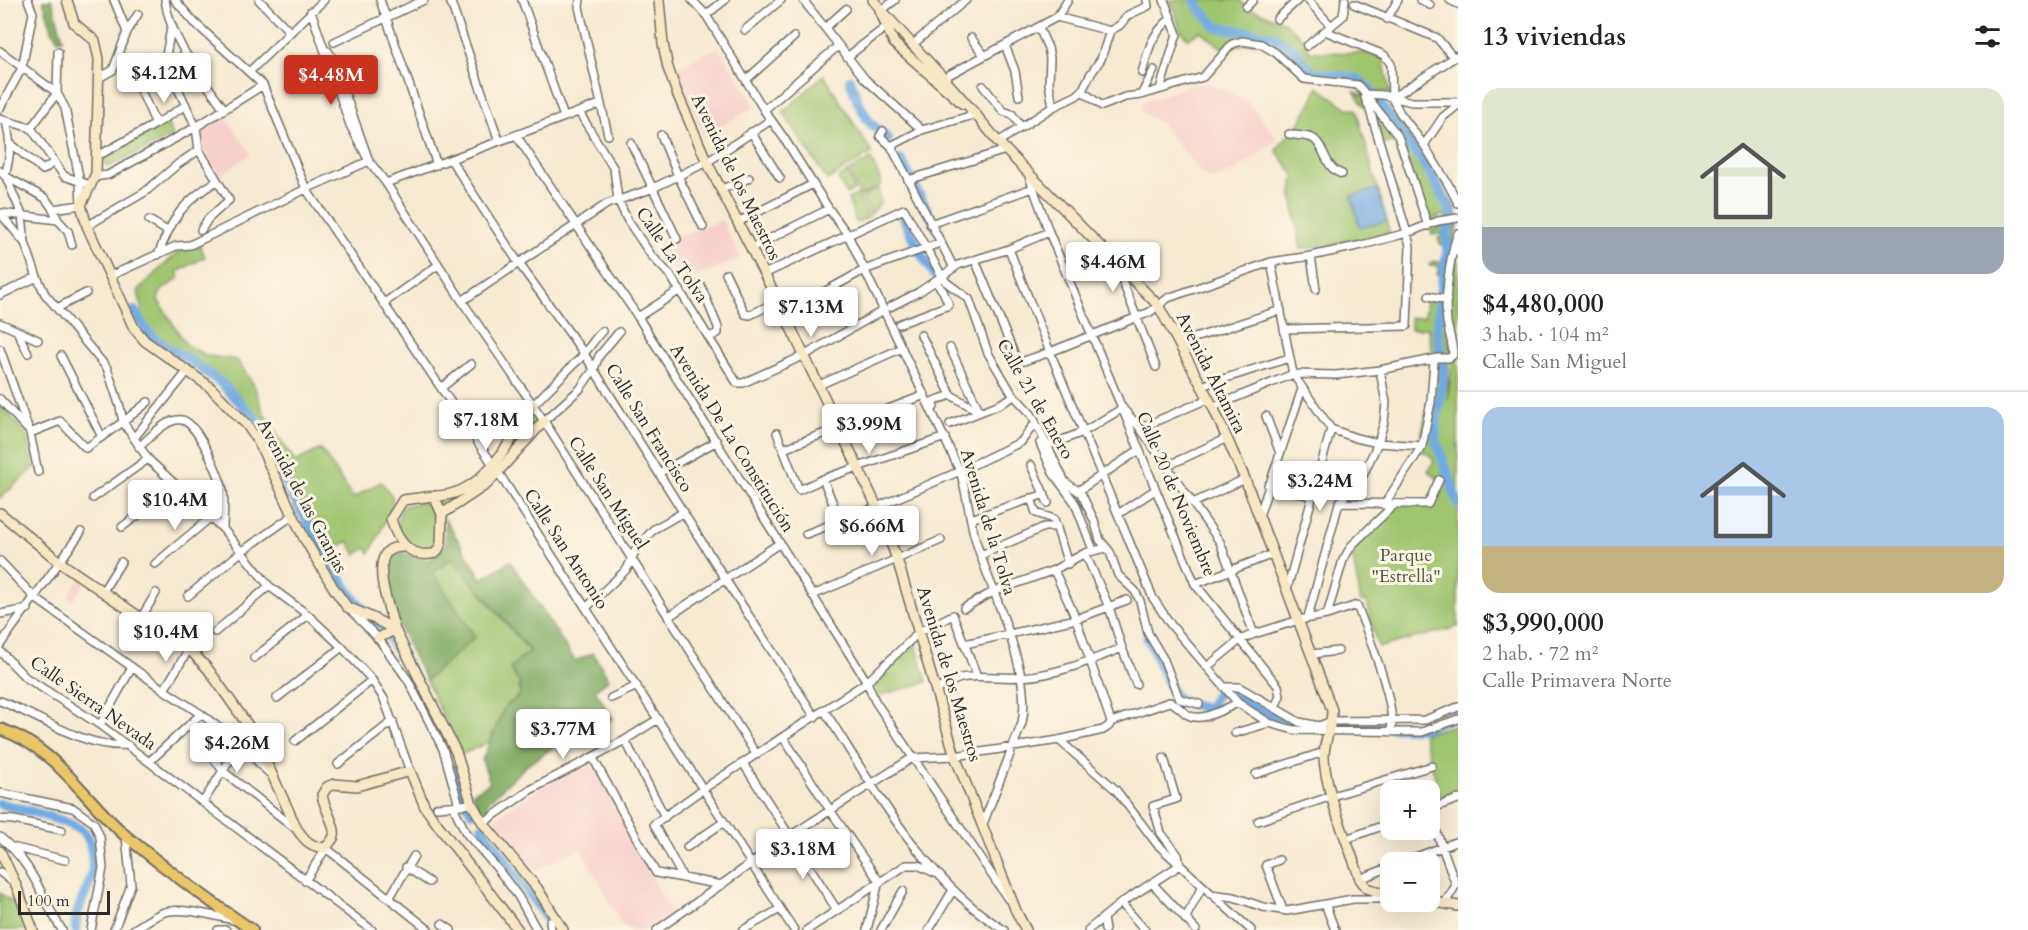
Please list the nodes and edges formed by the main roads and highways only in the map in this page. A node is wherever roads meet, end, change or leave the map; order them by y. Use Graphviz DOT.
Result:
graph roads {
  1 [pos="0,729"];
  2 [pos="252,930"];
  1 -- 2 [label="main road"];
}
